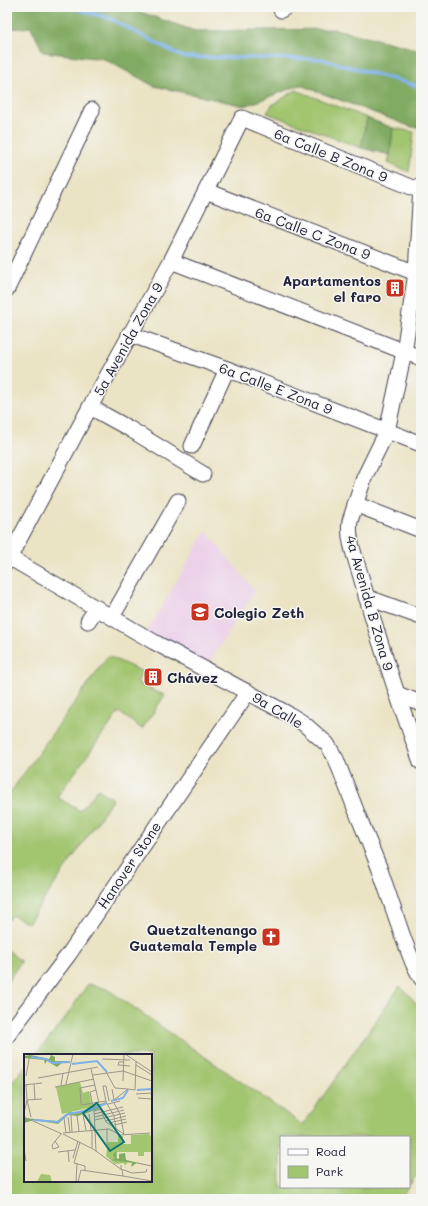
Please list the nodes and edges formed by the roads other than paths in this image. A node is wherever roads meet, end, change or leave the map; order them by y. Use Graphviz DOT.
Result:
graph roads {
  1 [pos="92,110"];
  2 [pos="242,118"];
  3 [pos="421,186"];
  4 [pos="206,191"];
  5 [pos="421,191"];
  6 [pos="171,261"];
  7 [pos="419,274"];
  8 [pos="7,289"];
  9 [pos="130,334"];
  10 [pos="404,352"];
  11 [pos="421,358"];
  12 [pos="227,369"];
  13 [pos="90,407"];
  14 [pos="387,431"];
  15 [pos="421,444"];
  16 [pos="192,446"];
  17 [pos="203,474"];
  18 [pos="178,501"];
  19 [pos="355,504"];
  20 [pos="421,530"];
  21 [pos="8,558"];
  22 [pos="366,597"];
  23 [pos="97,608"];
  24 [pos="112,617"];
  25 [pos="421,618"];
  26 [pos="88,621"];
  27 [pos="248,692"];
  28 [pos="397,694"];
  29 [pos="421,703"];
  30 [pos="421,762"];
  31 [pos="421,978"];
  32 [pos="7,1036"];
  1 -- 8 [label="street"];
  2 -- 4 [label="street, 5a Avenida Zona 9"];
  2 -- 5 [label="street, 6a Calle B Zona 9"];
  3 -- 5 [label="street, 4a Avenida B Zona 9"];
  4 -- 6 [label="street, 5a Avenida Zona 9"];
  4 -- 7 [label="street, 6a Calle C Zona 9"];
  5 -- 7 [label="street, 4a Avenida B Zona 9"];
  6 -- 9 [label="street, 5a Avenida Zona 9"];
  6 -- 10 [label="street"];
  7 -- 10 [label="street, 4a Avenida B Zona 9"];
  9 -- 12 [label="street, 6a Calle E Zona 9"];
  9 -- 13 [label="street, 5a Avenida Zona 9"];
  10 -- 11 [label="street"];
  10 -- 14 [label="street, 4a Avenida B Zona 9"];
  12 -- 14 [label="street, 6a Calle E Zona 9"];
  12 -- 16 [label="street"];
  13 -- 17 [label="street"];
  13 -- 21 [label="street, 5a Avenida Zona 9"];
  14 -- 15 [label="street, 6a Calle E Zona 9"];
  14 -- 19 [label="street, 4a Avenida B Zona 9"];
  18 -- 24 [label="street"];
  19 -- 20 [label="street"];
  19 -- 22 [label="street, 4a Avenida B Zona 9"];
  21 -- 23 [label="street, 9a Calle"];
  22 -- 25 [label="street"];
  22 -- 28 [label="street, 4a Avenida B Zona 9"];
  23 -- 24 [label="street, 9a Calle"];
  23 -- 26 [label="street"];
  24 -- 27 [label="street, 9a Calle"];
  27 -- 31 [label="street, 9a Calle"];
  27 -- 32 [label="street, Hanover Stone"];
  28 -- 29 [label="street"];
  28 -- 30 [label="street, 4a Avenida B Zona 9"];
}
